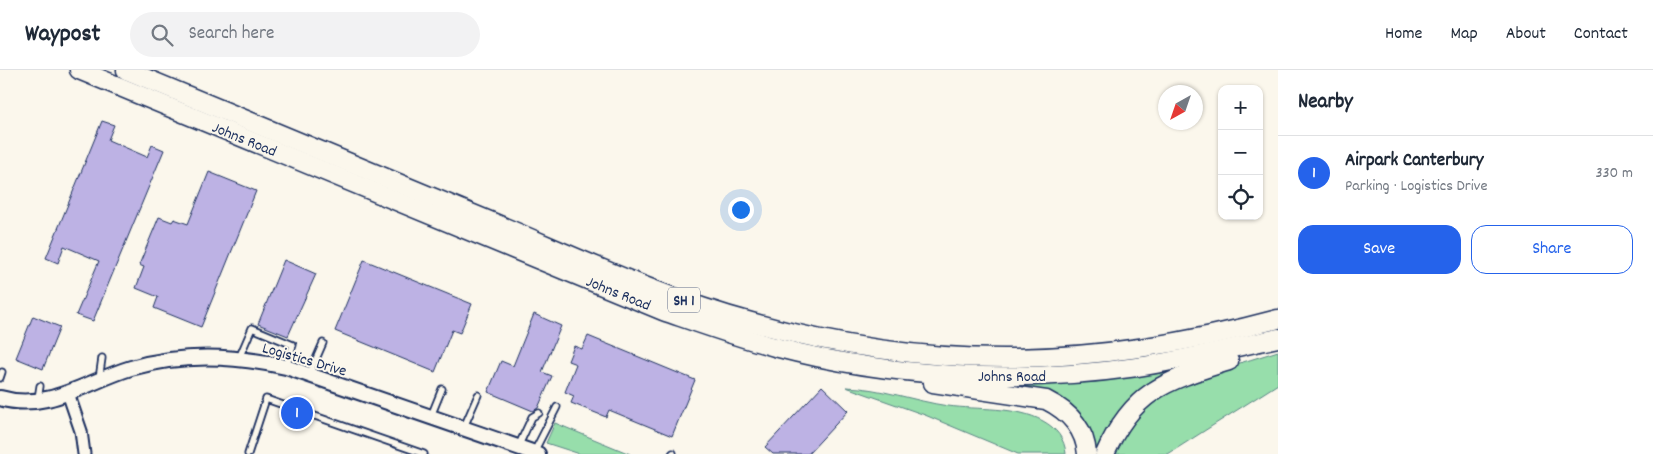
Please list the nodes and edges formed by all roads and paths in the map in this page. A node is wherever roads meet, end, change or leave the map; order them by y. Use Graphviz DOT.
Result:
graph roads {
  1 [pos="79,70"];
  2 [pos="126,70"];
  3 [pos="664,311"];
  4 [pos="1278,319"];
  5 [pos="1278,340"];
  6 [pos="323,342"];
  7 [pos="102,358"];
  8 [pos="239,358"];
  9 [pos="286,367"];
  10 [pos="309,374"];
  11 [pos="99,379"];
  12 [pos="40,386"];
  13 [pos="442,389"];
  14 [pos="68,393"];
  15 [pos="478,395"];
  16 [pos="0,398"];
  17 [pos="38,401"];
  18 [pos="557,406"];
  19 [pos="538,413"];
  20 [pos="431,416"];
  21 [pos="464,427"];
  22 [pos="518,447"];
  23 [pos="536,453"];
  24 [pos="84,454"];
  25 [pos="248,454"];
  26 [pos="424,454"];
  27 [pos="1087,454"];
  28 [pos="1105,454"];
  1 -- 3 [label="highway, Johns Road / SH 1"];
  2 -- 4 [label="highway, Johns Road / SH 1"];
  3 -- 5 [label="highway, Johns Road / SH 1"];
  3 -- 27 [label="highway"];
  5 -- 28 [label="highway"];
  6 -- 10 [label="lane"];
  7 -- 11 [label="lane"];
  8 -- 9 [label="street, Logistics Drive"];
  8 -- 9 [label="lane"];
  8 -- 11 [label="street, Logistics Drive"];
  9 -- 10 [label="street, Logistics Drive"];
  10 -- 20 [label="street, Logistics Drive"];
  11 -- 14 [label="street, Logistics Drive"];
  12 -- 17 [label="lane"];
  13 -- 20 [label="lane"];
  14 -- 17 [label="street, Logistics Drive"];
  14 -- 24 [label="street"];
  15 -- 21 [label="lane"];
  16 -- 17 [label="street, Logistics Drive"];
  18 -- 23 [label="lane"];
  19 -- 22 [label="lane"];
  20 -- 21 [label="street, Logistics Drive"];
  21 -- 22 [label="street, Logistics Drive"];
  22 -- 23 [label="street, Logistics Drive"];
  25 -- 26 [label="lane"];
}
